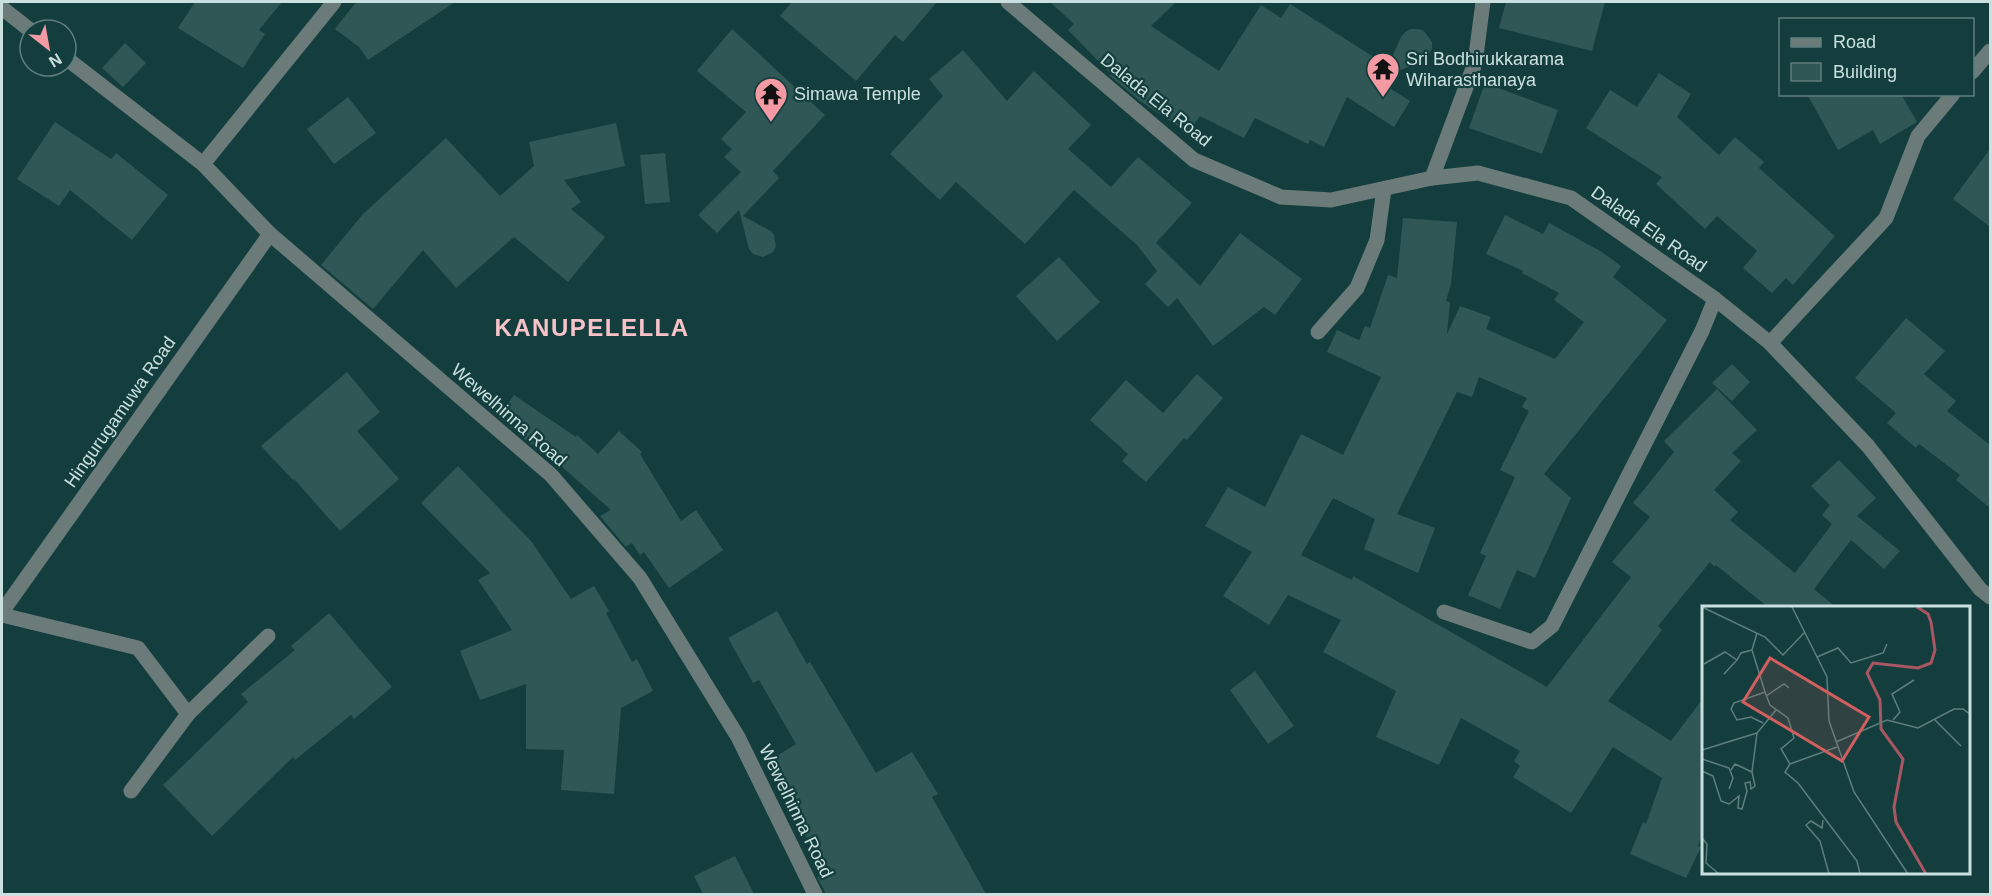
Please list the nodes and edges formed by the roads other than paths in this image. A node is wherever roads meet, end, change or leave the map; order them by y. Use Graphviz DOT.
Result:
graph roads {
  1 [pos="334,2"];
  2 [pos="1008,2"];
  3 [pos="1483,2"];
  4 [pos="2,8"];
  5 [pos="18,21"];
  6 [pos="1990,51"];
  7 [pos="78,67"];
  8 [pos="1974,70"];
  9 [pos="1951,96"];
  10 [pos="203,164"];
  11 [pos="1432,178"];
  12 [pos="1384,189"];
  13 [pos="270,234"];
  14 [pos="1715,299"];
  15 [pos="1318,332"];
  16 [pos="1770,342"];
  17 [pos="1990,597"];
  18 [pos="1444,612"];
  19 [pos="2,613"];
  20 [pos="268,636"];
  21 [pos="188,714"];
  22 [pos="131,791"];
  23 [pos="815,894"];
  1 -- 10 [label="street"];
  2 -- 12 [label="street, Dalada Ela Road"];
  3 -- 11 [label="street"];
  4 -- 5 [label="street"];
  6 -- 8 [label="street"];
  7 -- 10 [label="street, Wewelhinna Road"];
  9 -- 16 [label="street"];
  10 -- 13 [label="street, Wewelhinna Road"];
  11 -- 12 [label="street, Dalada Ela Road"];
  11 -- 14 [label="street, Dalada Ela Road"];
  12 -- 15 [label="street"];
  13 -- 19 [label="street, Hingurugamuwa Road"];
  13 -- 23 [label="street, Wewelhinna Road"];
  14 -- 16 [label="street, Dalada Ela Road"];
  14 -- 18 [label="street"];
  16 -- 17 [label="street, Dalada Ela Road"];
  19 -- 21 [label="street"];
  20 -- 21 [label="street"];
  21 -- 22 [label="street"];
}
